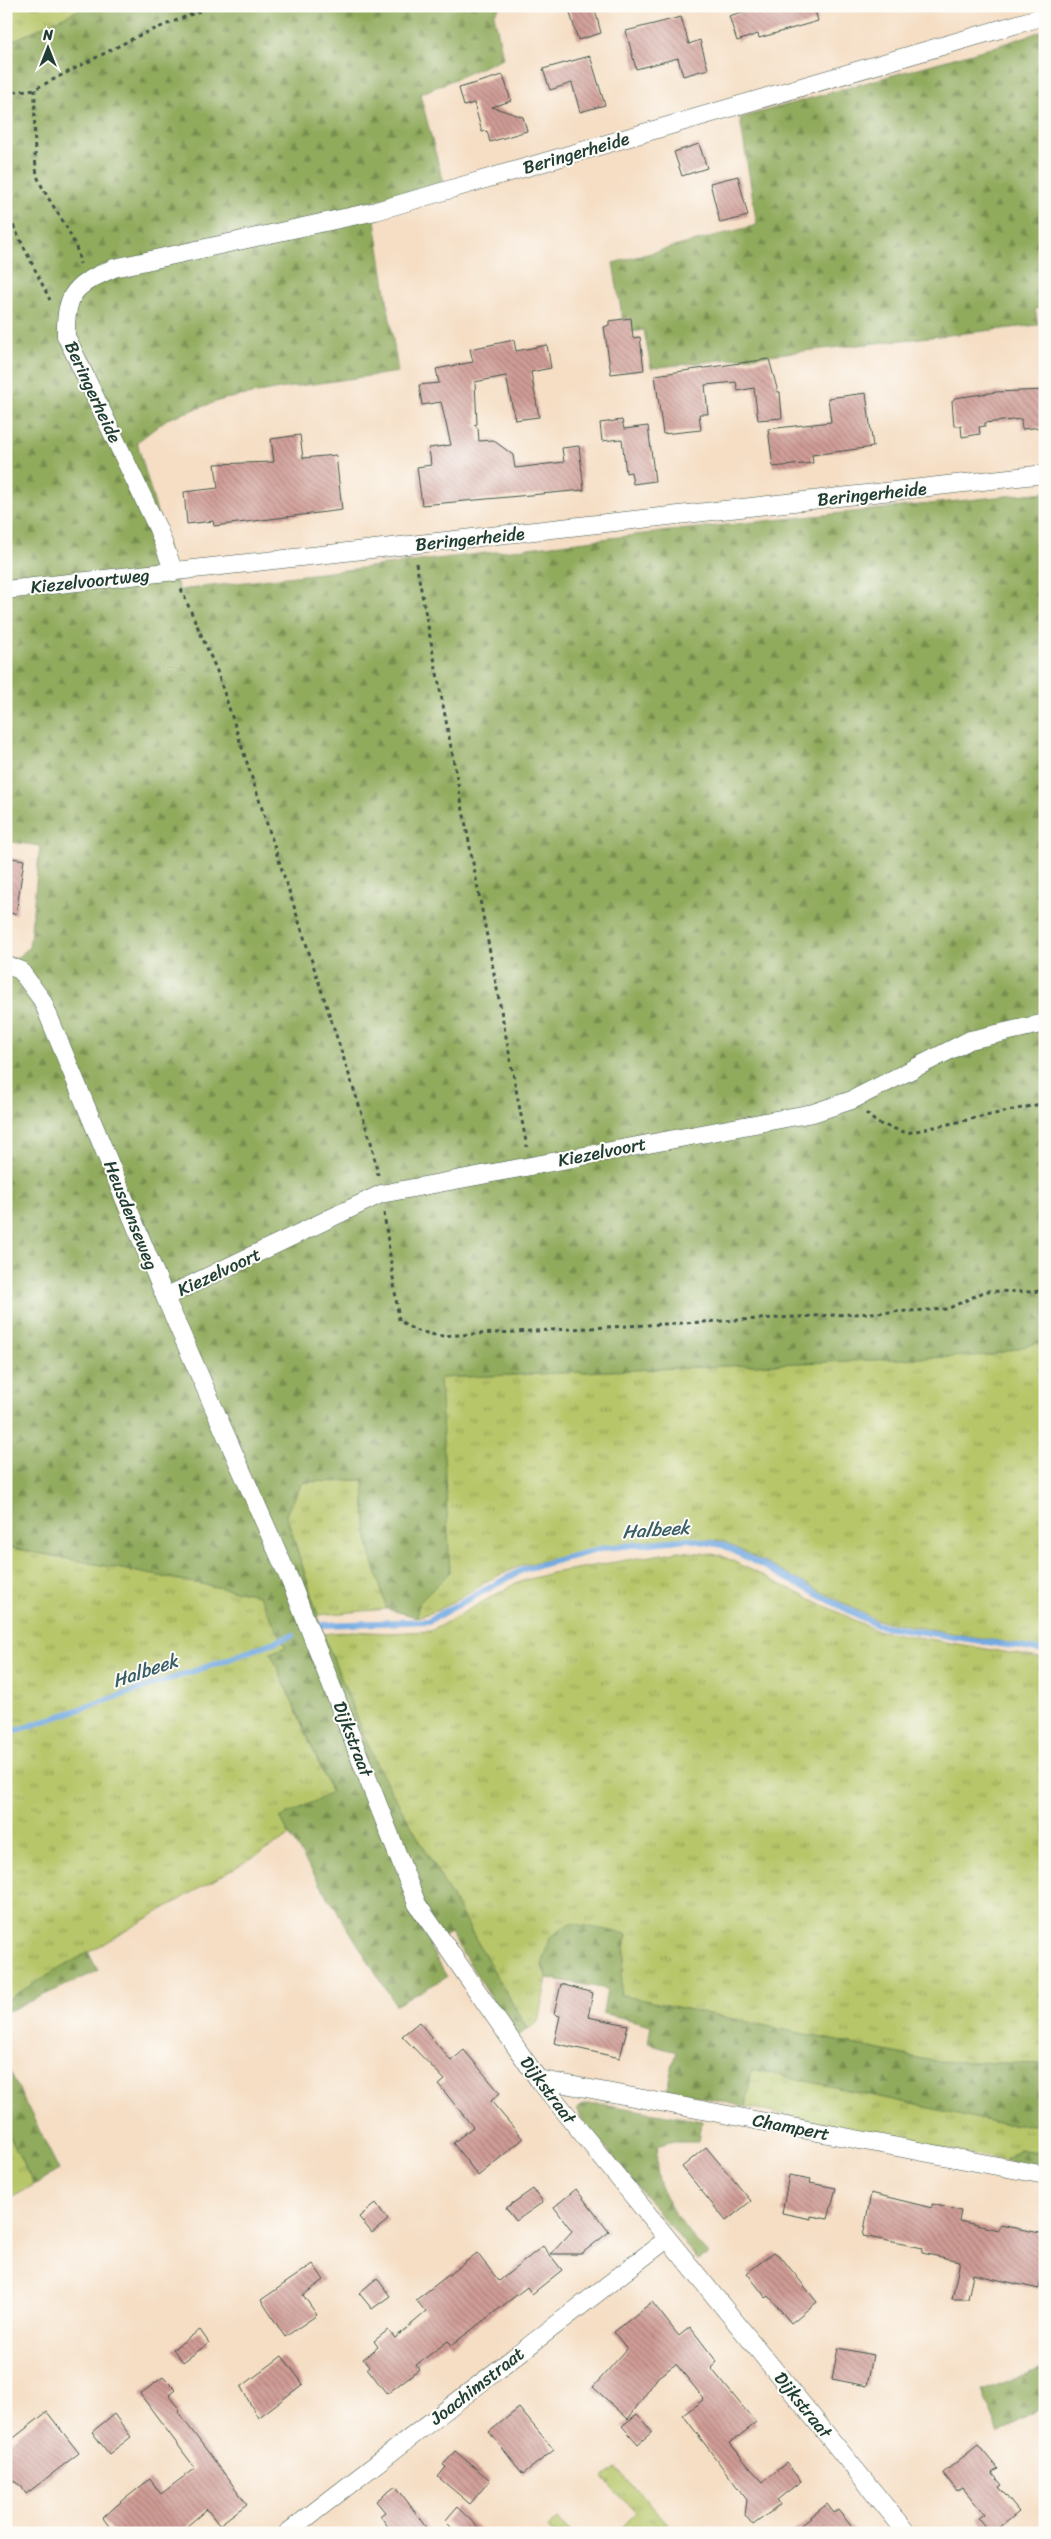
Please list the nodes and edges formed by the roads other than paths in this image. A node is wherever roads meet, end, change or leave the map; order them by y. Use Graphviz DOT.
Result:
graph roads {
  1 [pos="1045,16"];
  2 [pos="1045,474"];
  3 [pos="174,572"];
  4 [pos="6,590"];
  5 [pos="6,965"];
  6 [pos="1045,1023"];
  7 [pos="165,1297"];
  8 [pos="292,1585"];
  9 [pos="538,2079"];
  10 [pos="1045,2175"];
  11 [pos="667,2239"];
  12 [pos="287,2533"];
  13 [pos="907,2533"];
  1 -- 3 [label="street, Beringerheide"];
  2 -- 3 [label="street, Beringerheide"];
  3 -- 4 [label="street, Kiezelvoortweg"];
  5 -- 7 [label="street, Heusdenseweg"];
  6 -- 7 [label="street, Kiezelvoort"];
  7 -- 8 [label="street, Heusdenseweg"];
  8 -- 9 [label="street, Dijkstraat"];
  9 -- 10 [label="street, Champert"];
  9 -- 11 [label="street, Dijkstraat"];
  11 -- 12 [label="street, Joachimstraat"];
  11 -- 13 [label="street, Dijkstraat"];
}
